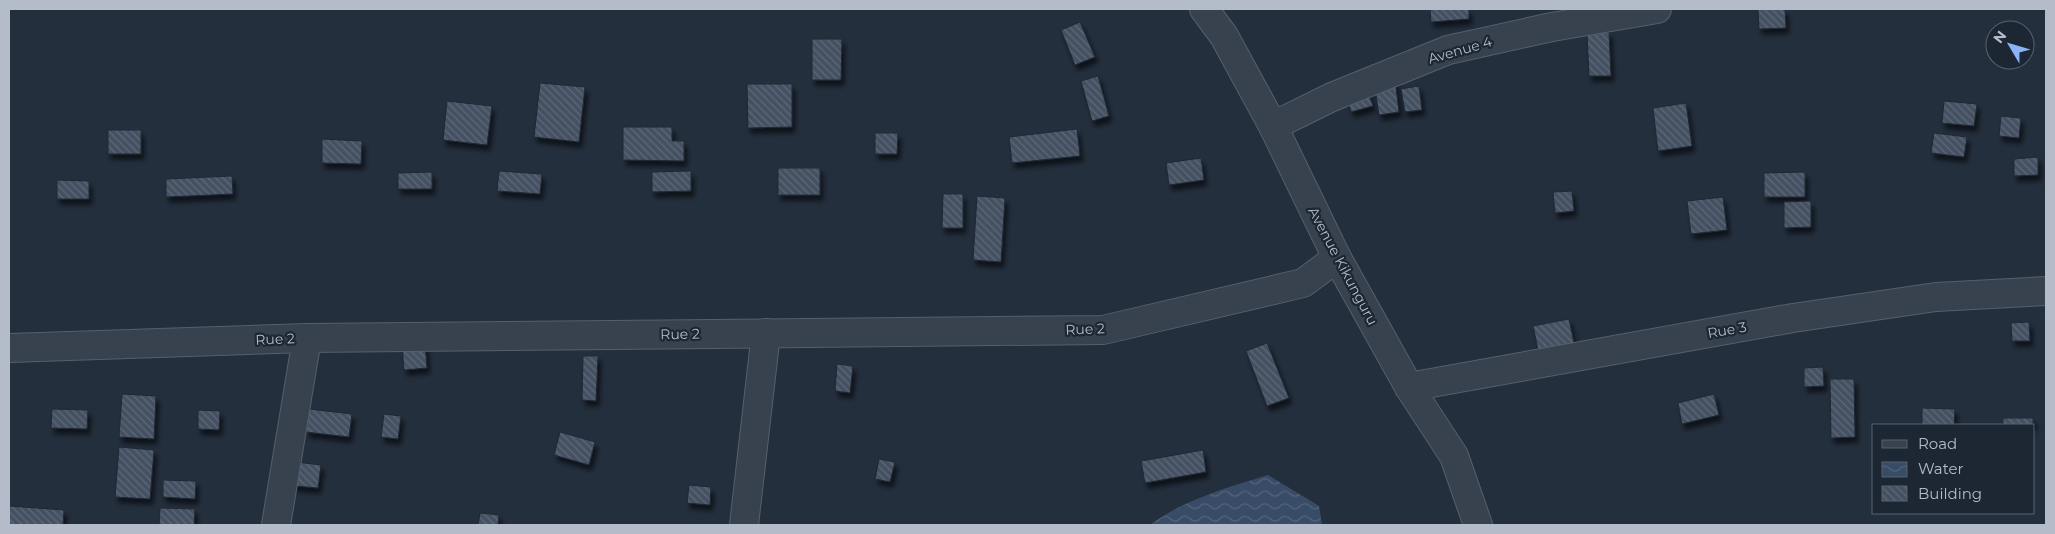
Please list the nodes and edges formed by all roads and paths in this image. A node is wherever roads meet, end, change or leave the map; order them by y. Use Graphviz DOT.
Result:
graph roads {
  1 [pos="1204,9"];
  2 [pos="1657,9"];
  3 [pos="1273,126"];
  4 [pos="1337,258"];
  5 [pos="2046,291"];
  6 [pos="766,333"];
  7 [pos="307,338"];
  8 [pos="9,348"];
  9 [pos="1409,387"];
  10 [pos="276,525"];
  11 [pos="744,525"];
  12 [pos="1478,525"];
  1 -- 3 [label="street, Avenue Kikunguru"];
  2 -- 3 [label="street, Avenue 4"];
  3 -- 4 [label="street, Avenue Kikunguru"];
  4 -- 6 [label="street, Rue 2"];
  4 -- 9 [label="street, Avenue Kikunguru"];
  5 -- 9 [label="street, Rue 3"];
  6 -- 7 [label="street, Rue 2"];
  6 -- 11 [label="street"];
  7 -- 8 [label="street, Rue 2"];
  7 -- 10 [label="street"];
  9 -- 12 [label="street, Avenue Kikunguru"];
}
